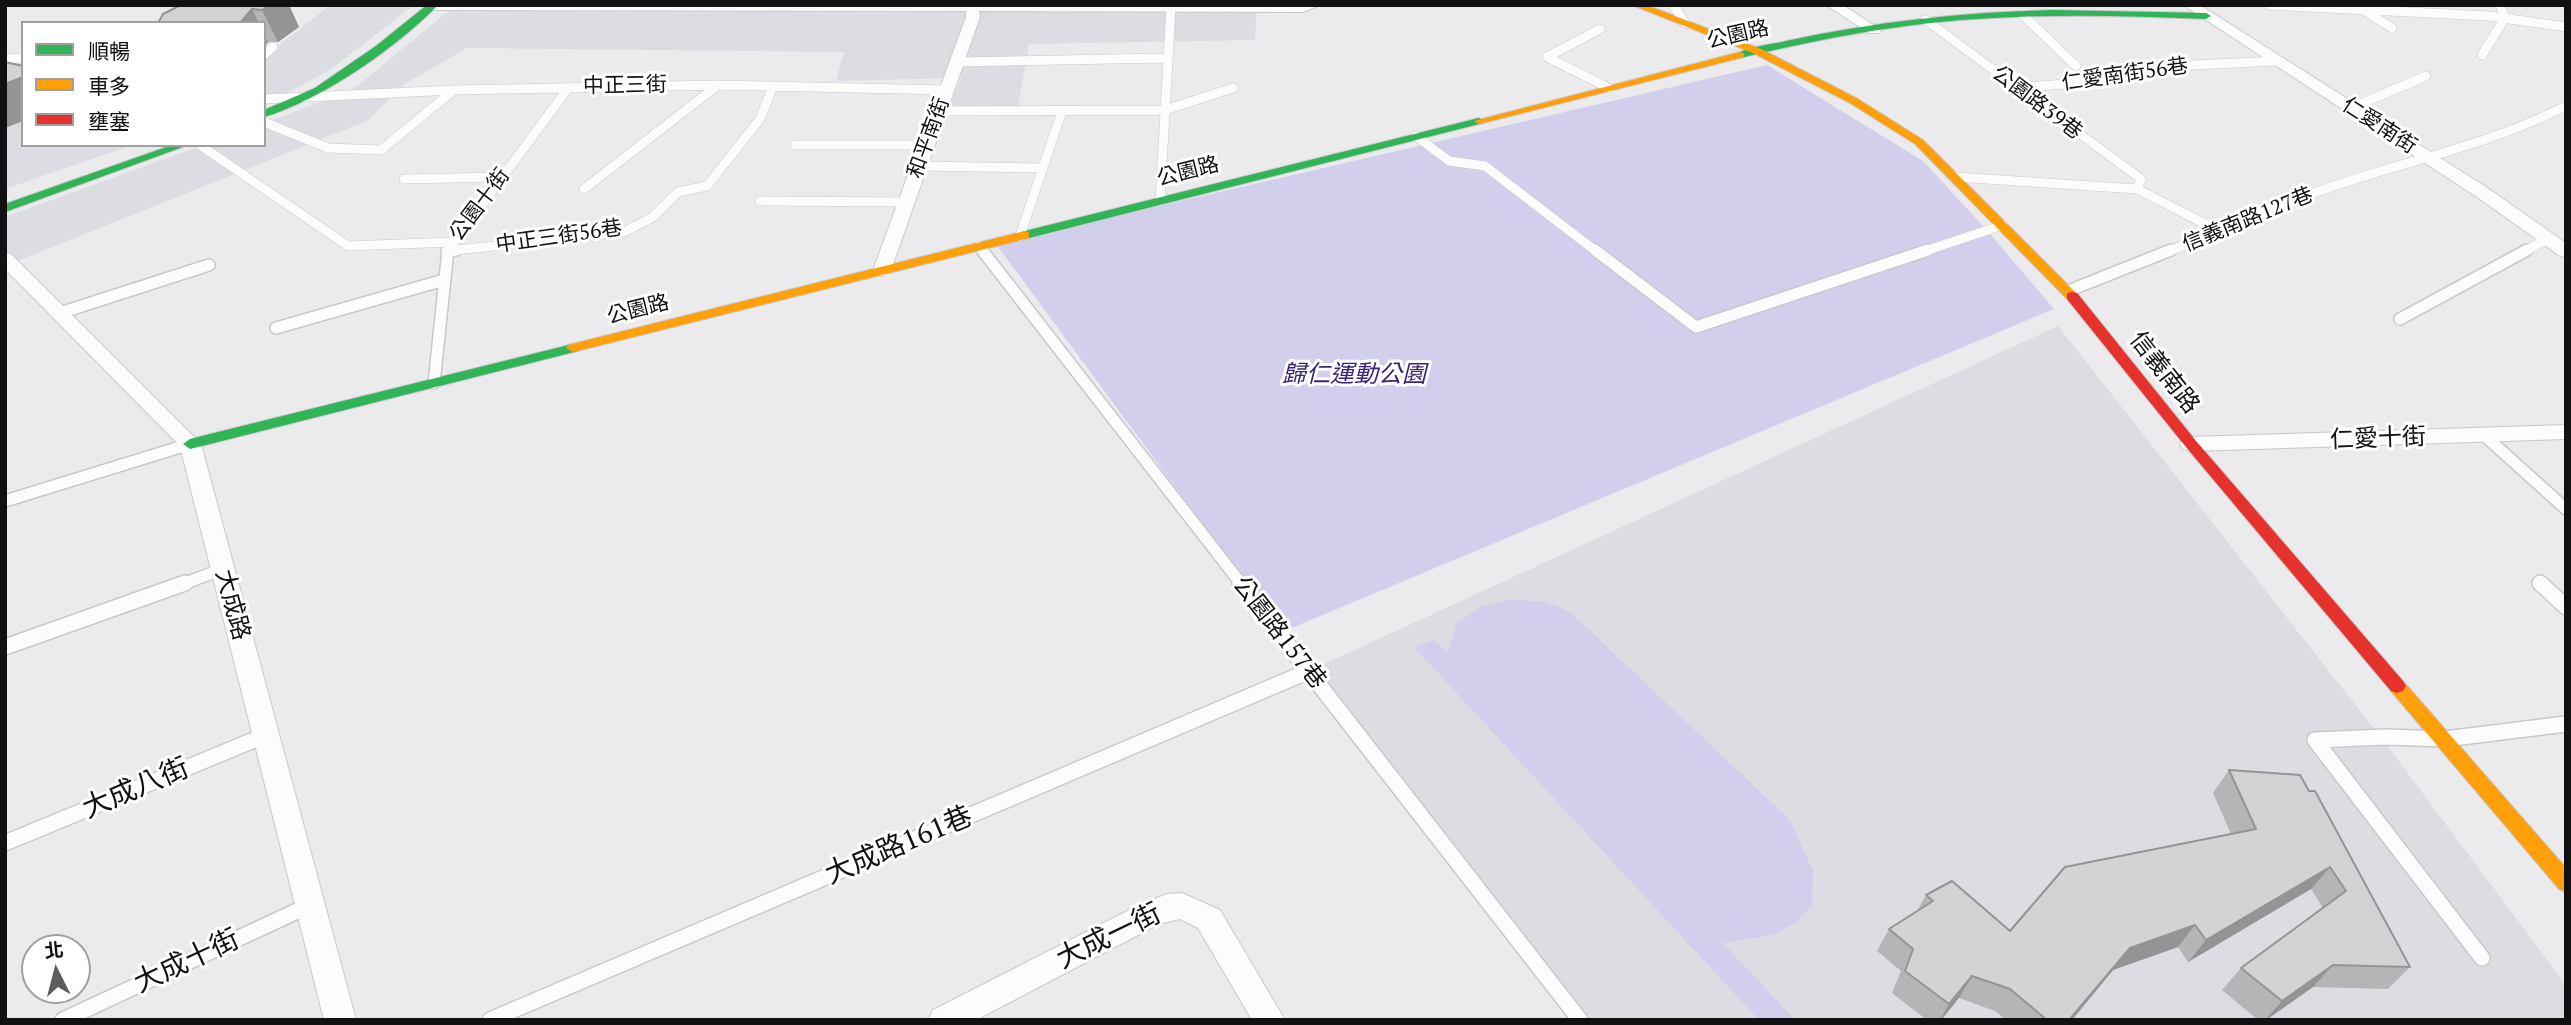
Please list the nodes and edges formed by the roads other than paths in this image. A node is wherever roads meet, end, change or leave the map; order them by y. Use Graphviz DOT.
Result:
graph roads {
  1 [pos="1312,5"];
  2 [pos="1637,5"];
  3 [pos="1673,5"];
  4 [pos="1833,5"];
  5 [pos="2190,5"];
  6 [pos="2269,5"];
  7 [pos="2500,5"];
  8 [pos="433,6"];
  9 [pos="739,6"];
  10 [pos="972,6"];
  11 [pos="1244,6"];
  12 [pos="2360,7"];
  13 [pos="1171,8"];
  14 [pos="2022,15"];
  15 [pos="2206,16"];
  16 [pos="2505,18"];
  17 [pos="1926,20"];
  18 [pos="1686,24"];
  19 [pos="2566,27"];
  20 [pos="2392,28"];
  21 [pos="1600,29"];
  22 [pos="1874,30"];
  23 [pos="273,47"];
  24 [pos="1757,51"];
  25 [pos="266,53"];
  26 [pos="2482,55"];
  27 [pos="1164,58"];
  28 [pos="2277,61"];
  29 [pos="957,62"];
  30 [pos="2076,66"];
  31 [pos="2426,76"];
  32 [pos="719,85"];
  33 [pos="773,86"];
  34 [pos="569,87"];
  35 [pos="2016,87"];
  36 [pos="1233,88"];
  37 [pos="1609,88"];
  38 [pos="454,90"];
  39 [pos="947,90"];
  40 [pos="304,97"];
  41 [pos="266,99"];
  42 [pos="2562,107"];
  43 [pos="2351,108"];
  44 [pos="1165,110"];
  45 [pos="939,111"];
  46 [pos="1062,111"];
  47 [pos="266,113"];
  48 [pos="266,123"];
  49 [pos="1416,136"];
  50 [pos="795,145"];
  51 [pos="927,145"];
  52 [pos="177,147"];
  53 [pos="203,147"];
  54 [pos="2431,159"];
  55 [pos="919,166"];
  56 [pos="1042,168"];
  57 [pos="501,177"];
  58 [pos="1955,177"];
  59 [pos="404,178"];
  60 [pos="584,189"];
  61 [pos="2137,189"];
  62 [pos="760,201"];
  63 [pos="1160,201"];
  64 [pos="907,202"];
  65 [pos="5,208"];
  66 [pos="2003,225"];
  67 [pos="2219,231"];
  68 [pos="1020,236"];
  69 [pos="2566,237"];
  70 [pos="2547,239"];
  71 [pos="979,246"];
  72 [pos="449,247"];
  73 [pos="2566,252"];
  74 [pos="5,258"];
  75 [pos="209,265"];
  76 [pos="882,270"];
  77 [pos="444,280"];
  78 [pos="2068,291"];
  79 [pos="60,313"];
  80 [pos="2400,319"];
  81 [pos="276,328"];
  82 [pos="434,383"];
  83 [pos="2566,432"];
  84 [pos="2485,436"];
  85 [pos="190,444"];
  86 [pos="2191,444"];
  87 [pos="5,501"];
  88 [pos="2566,509"];
  89 [pos="223,569"];
  90 [pos="2540,583"];
  91 [pos="2566,607"];
  92 [pos="5,647"];
  93 [pos="1309,671"];
  94 [pos="2566,724"];
  95 [pos="266,735"];
  96 [pos="2445,739"];
  97 [pos="5,843"];
  98 [pos="2566,883"];
  99 [pos="310,905"];
  100 [pos="2482,958"];
  101 [pos="63,1020"];
  102 [pos="340,1020"];
  103 [pos="490,1020"];
  104 [pos="944,1020"];
  105 [pos="1269,1020"];
  106 [pos="1580,1020"];
  1 -- 11 [label="street"];
  2 -- 18 [label="street, 信義南路"];
  3 -- 18 [label="lane"];
  4 -- 22 [label="street"];
  5 -- 15 [label="street, 仁愛南街"];
  6 -- 12 [label="lane"];
  7 -- 16 [label="lane"];
  8 -- 9 [label="street"];
  8 -- 40 [label="street"];
  9 -- 10 [label="street"];
  10 -- 13 [label="street"];
  10 -- 29 [label="street, 和平南街"];
  11 -- 13 [label="street"];
  12 -- 16 [label="lane"];
  12 -- 20 [label="lane"];
  13 -- 27 [label="lane"];
  14 -- 15 [label="street, 公園路"];
  14 -- 17 [label="street, 公園路"];
  14 -- 30 [label="lane"];
  15 -- 28 [label="street, 仁愛南街"];
  16 -- 19 [label="lane"];
  16 -- 26 [label="lane"];
  17 -- 22 [label="street, 公園路"];
  17 -- 35 [label="lane, 公園路39巷"];
  18 -- 24 [label="street, 信義南路"];
  21 -- 37 [label="lane"];
  22 -- 24 [label="street, 公園路"];
  23 -- 25 [label="lane"];
  24 -- 37 [label="street, 公園路"];
  24 -- 58 [label="street, 信義南路"];
  27 -- 29 [label="lane"];
  27 -- 44 [label="lane"];
  28 -- 35 [label="lane, 仁愛南街56巷"];
  28 -- 43 [label="street, 仁愛南街"];
  29 -- 39 [label="street, 和平南街"];
  31 -- 43 [label="lane"];
  32 -- 33 [label="lane, 中正三街"];
  32 -- 34 [label="lane, 中正三街"];
  32 -- 60 [label="lane"];
  33 -- 39 [label="lane, 中正三街"];
  33 -- 72 [label="lane, 中正三街56巷"];
  34 -- 38 [label="lane, 中正三街"];
  34 -- 57 [label="lane, 公園十街"];
  35 -- 61 [label="lane, 公園路39巷"];
  36 -- 44 [label="lane"];
  37 -- 49 [label="street, 公園路"];
  38 -- 40 [label="lane, 中正三街"];
  38 -- 48 [label="lane"];
  39 -- 45 [label="street, 和平南街"];
  40 -- 41 [label="lane, 中正三街"];
  40 -- 47 [label="street"];
  42 -- 54 [label="lane, 信義南路127巷"];
  43 -- 54 [label="street, 仁愛南街"];
  44 -- 46 [label="lane"];
  44 -- 63 [label="lane"];
  45 -- 46 [label="lane"];
  45 -- 51 [label="street, 和平南街"];
  46 -- 56 [label="lane"];
  49 -- 63 [label="street, 公園路"];
  49 -- 66 [label="lane"];
  50 -- 51 [label="lane"];
  51 -- 55 [label="street, 和平南街"];
  52 -- 65 [label="street"];
  53 -- 72 [label="lane, 中正三街56巷"];
  54 -- 67 [label="lane, 信義南路127巷"];
  54 -- 70 [label="street, 仁愛南街"];
  55 -- 56 [label="lane"];
  55 -- 64 [label="street, 和平南街"];
  56 -- 68 [label="lane"];
  57 -- 59 [label="lane"];
  57 -- 72 [label="lane, 公園十街"];
  58 -- 61 [label="lane"];
  58 -- 66 [label="street, 信義南路"];
  61 -- 67 [label="lane"];
  62 -- 64 [label="lane"];
  63 -- 68 [label="street, 公園路"];
  64 -- 76 [label="street, 和平南街"];
  66 -- 78 [label="street, 信義南路"];
  67 -- 78 [label="lane, 信義南路127巷"];
  68 -- 71 [label="street, 公園路"];
  69 -- 70 [label="street"];
  70 -- 73 [label="street, 仁愛南街"];
  70 -- 80 [label="lane"];
  71 -- 76 [label="street, 公園路"];
  71 -- 93 [label="lane, 公園路157巷"];
  72 -- 77 [label="lane, 公園十街"];
  74 -- 79 [label="street, 大成路"];
  75 -- 79 [label="lane"];
  76 -- 82 [label="street, 公園路"];
  77 -- 81 [label="lane"];
  77 -- 82 [label="lane, 公園十街"];
  78 -- 86 [label="street, 信義南路"];
  79 -- 85 [label="street, 大成路"];
  82 -- 85 [label="street, 公園路"];
  83 -- 84 [label="street, 仁愛十街"];
  84 -- 86 [label="street, 仁愛十街"];
  84 -- 88 [label="lane"];
  85 -- 87 [label="lane"];
  85 -- 89 [label="street, 大成路"];
  86 -- 96 [label="street, 信義南路"];
  89 -- 92 [label="lane"];
  89 -- 95 [label="street, 大成路"];
  90 -- 91 [label="lane"];
  93 -- 103 [label="lane, 大成路161巷"];
  93 -- 106 [label="lane, 公園路157巷"];
  94 -- 96 [label="lane"];
  95 -- 97 [label="lane, 大成八街"];
  95 -- 99 [label="street, 大成路"];
  96 -- 98 [label="street, 信義南路"];
  96 -- 100 [label="lane"];
  99 -- 101 [label="lane, 大成十街"];
  99 -- 102 [label="street, 大成路"];
  104 -- 105 [label="street, 大成一街"];
}
